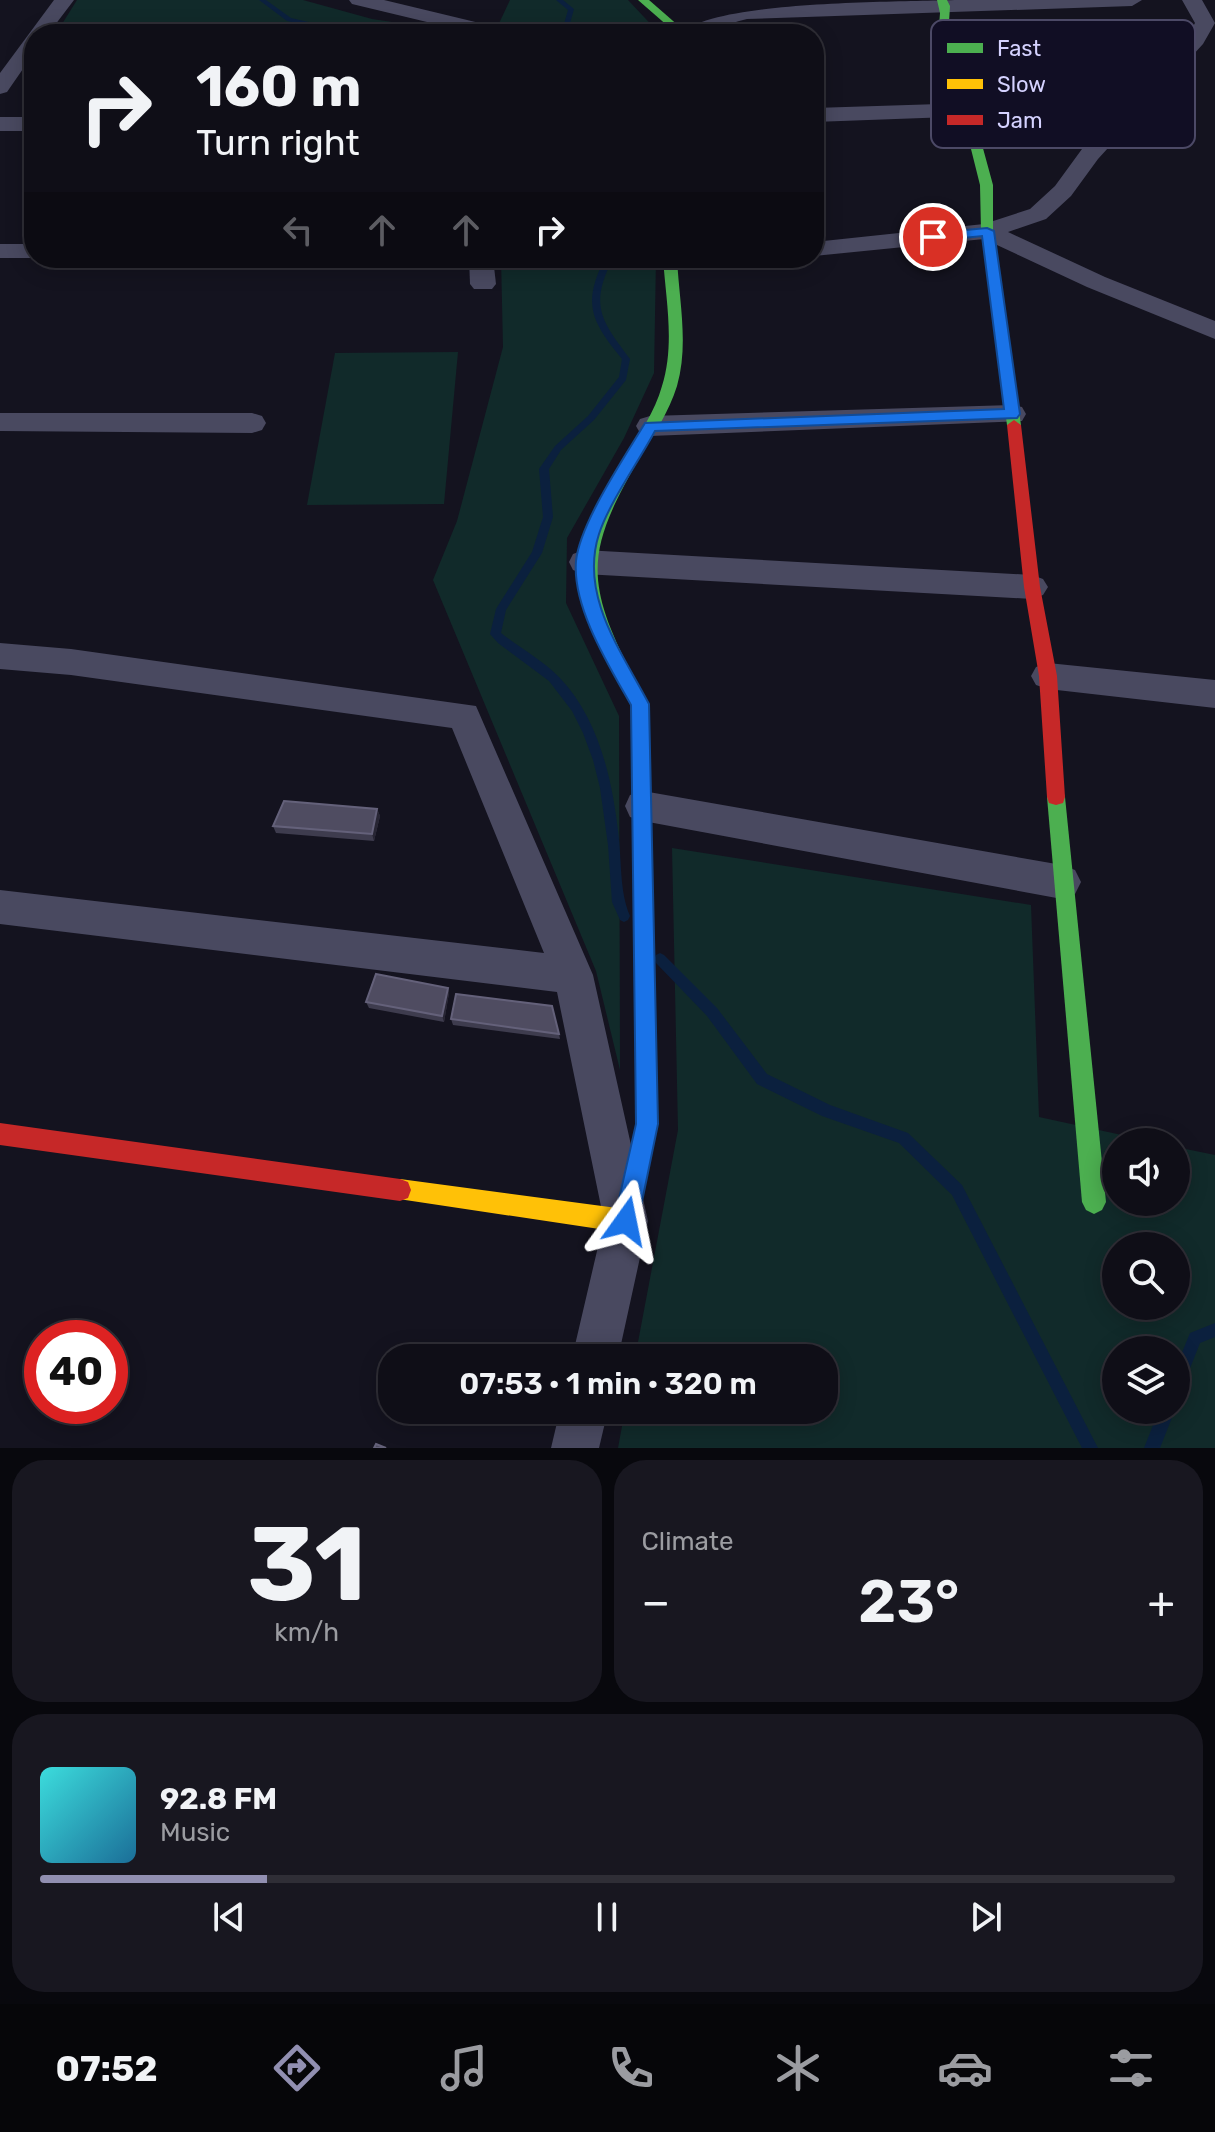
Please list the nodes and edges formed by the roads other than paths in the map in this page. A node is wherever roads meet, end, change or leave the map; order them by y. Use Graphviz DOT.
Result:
graph roads {
  1 [pos="64,0"];
  2 [pos="359,0"];
  3 [pos="643,0"];
  4 [pos="1132,0"];
  5 [pos="1194,0"];
  6 [pos="944,3"];
  7 [pos="1215,9"];
  8 [pos="746,13"];
  9 [pos="666,22"];
  10 [pos="45,24"];
  11 [pos="460,24"];
  12 [pos="669,24"];
  13 [pos="707,24"];
  14 [pos="1195,41"];
  15 [pos="24,51"];
  16 [pos="4,77"];
  17 [pos="931,111"];
  18 [pos="824,115"];
  19 [pos="0,124"];
  20 [pos="24,124"];
  21 [pos="977,148"];
  22 [pos="1096,148"];
  23 [pos="987,231"];
  24 [pos="824,248"];
  25 [pos="0,251"];
  26 [pos="24,251"];
  27 [pos="482,268"];
  28 [pos="670,268"];
  29 [pos="483,284"];
  30 [pos="1215,331"];
  31 [pos="1012,414"];
  32 [pos="0,422"];
  33 [pos="252,423"];
  34 [pos="650,426"];
  35 [pos="584,562"];
  36 [pos="1032,587"];
  37 [pos="0,656"];
  38 [pos="1048,676"];
  39 [pos="1215,694"];
  40 [pos="643,806"];
  41 [pos="1062,882"];
  42 [pos="0,907"];
  43 [pos="573,975"];
  44 [pos="0,1134"];
  45 [pos="1094,1202"];
  46 [pos="626,1221"];
  47 [pos="598,1344"];
  48 [pos="581,1424"];
  49 [pos="575,1448"];
  1 -- 10 [label="street"];
  2 -- 11 [label="street"];
  3 -- 9 [label="street"];
  4 -- 6 [label="street"];
  5 -- 7 [label="street"];
  5 -- 14 [label="street"];
  6 -- 8 [label="street"];
  8 -- 9 [label="street"];
  8 -- 13 [label="street"];
  9 -- 12 [label="street"];
  15 -- 16 [label="street"];
  17 -- 18 [label="street"];
  19 -- 20 [label="street"];
  21 -- 23 [label="street"];
  22 -- 23 [label="street"];
  23 -- 24 [label="street"];
  23 -- 30 [label="street"];
  23 -- 31 [label="street"];
  25 -- 26 [label="street"];
  27 -- 29 [label="street"];
  28 -- 34 [label="street"];
  31 -- 34 [label="street"];
  31 -- 36 [label="street"];
  32 -- 33 [label="street"];
  34 -- 35 [label="street"];
  35 -- 36 [label="street"];
  35 -- 40 [label="street"];
  36 -- 38 [label="street"];
  37 -- 43 [label="street"];
  38 -- 39 [label="street"];
  38 -- 41 [label="street"];
  40 -- 41 [label="street"];
  40 -- 46 [label="street"];
  41 -- 45 [label="street"];
  42 -- 43 [label="street"];
  43 -- 46 [label="street"];
  44 -- 46 [label="street"];
  46 -- 47 [label="street"];
  48 -- 49 [label="street"];
}
